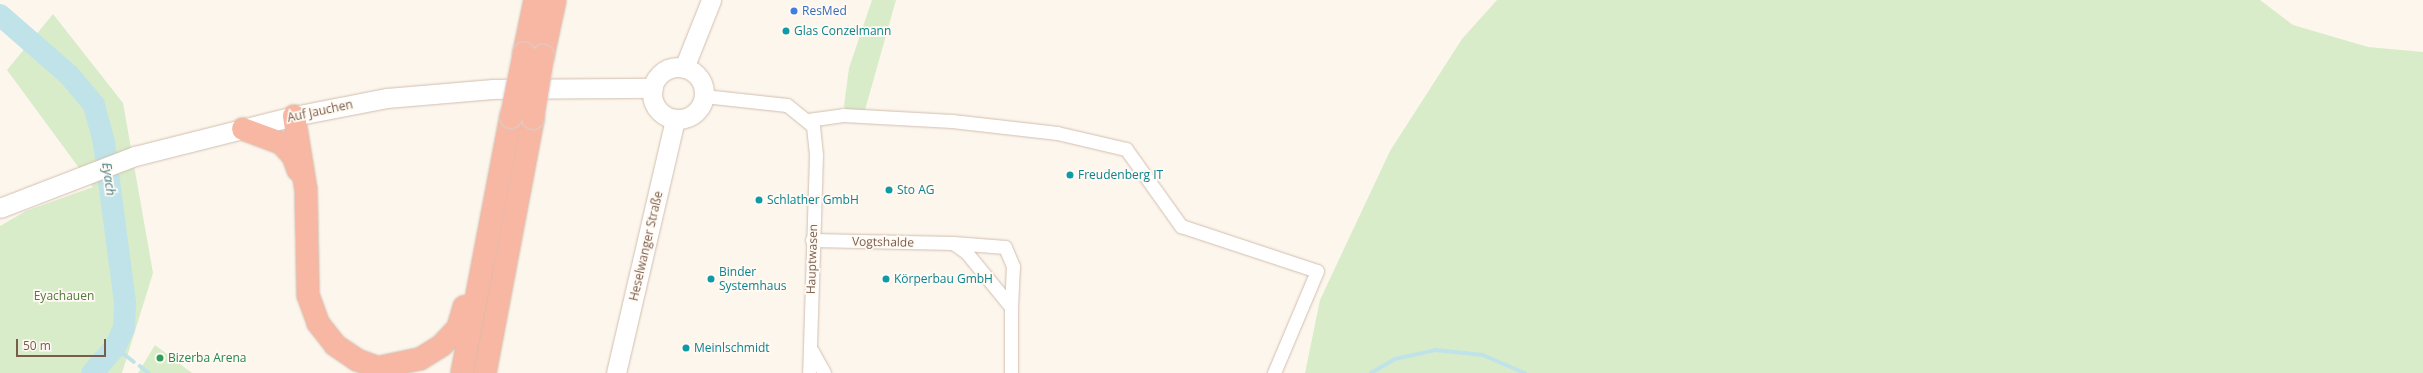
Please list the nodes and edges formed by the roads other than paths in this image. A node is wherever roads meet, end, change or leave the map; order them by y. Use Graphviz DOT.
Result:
graph roads {
  1 [pos="535,0"];
  2 [pos="555,0"];
  3 [pos="563,0"];
  4 [pos="711,0"];
  5 [pos="549,28"];
  6 [pos="534,54"];
  7 [pos="684,68"];
  8 [pos="653,88"];
  9 [pos="704,96"];
  10 [pos="294,116"];
  11 [pos="676,119"];
  12 [pos="808,120"];
  13 [pos="243,129"];
  14 [pos="306,190"];
  15 [pos="0,208"];
  16 [pos="812,240"];
  17 [pos="953,243"];
  18 [pos="482,259"];
  19 [pos="1012,307"];
  20 [pos="809,342"];
  21 [pos="387,370"];
  22 [pos="462,373"];
  23 [pos="484,373"];
  24 [pos="616,373"];
  25 [pos="809,373"];
  26 [pos="824,373"];
  27 [pos="1011,373"];
  28 [pos="1274,373"];
  1 -- 6 [label="highway"];
  2 -- 5 [label="highway"];
  3 -- 5 [label="highway"];
  4 -- 7 [label="main road"];
  5 -- 6 [label="highway"];
  6 -- 18 [label="highway, bridge"];
  6 -- 23 [label="highway, bridge"];
  7 -- 8 [label="main road"];
  7 -- 9 [label="main road"];
  8 -- 10 [label="main road, Auf Jauchen"];
  8 -- 11 [label="main road"];
  9 -- 11 [label="main road"];
  9 -- 12 [label="street"];
  10 -- 13 [label="main road, Auf Jauchen"];
  10 -- 14 [label="highway"];
  11 -- 24 [label="main road, Heselwanger Straße"];
  12 -- 16 [label="street, Hauptwasen"];
  12 -- 28 [label="street"];
  13 -- 14 [label="highway"];
  13 -- 15 [label="main road, Auf Jauchen"];
  14 -- 21 [label="highway"];
  16 -- 17 [label="street, Vogtshalde"];
  16 -- 20 [label="street, Hauptwasen"];
  17 -- 19 [label="street"];
  17 -- 19 [label="street, Vogtshalde"];
  18 -- 21 [label="highway"];
  18 -- 22 [label="highway"];
  19 -- 27 [label="street, Vogtshalde"];
  20 -- 25 [label="street, Hauptwasen"];
  20 -- 26 [label="street, Hauptwasen"];
}
